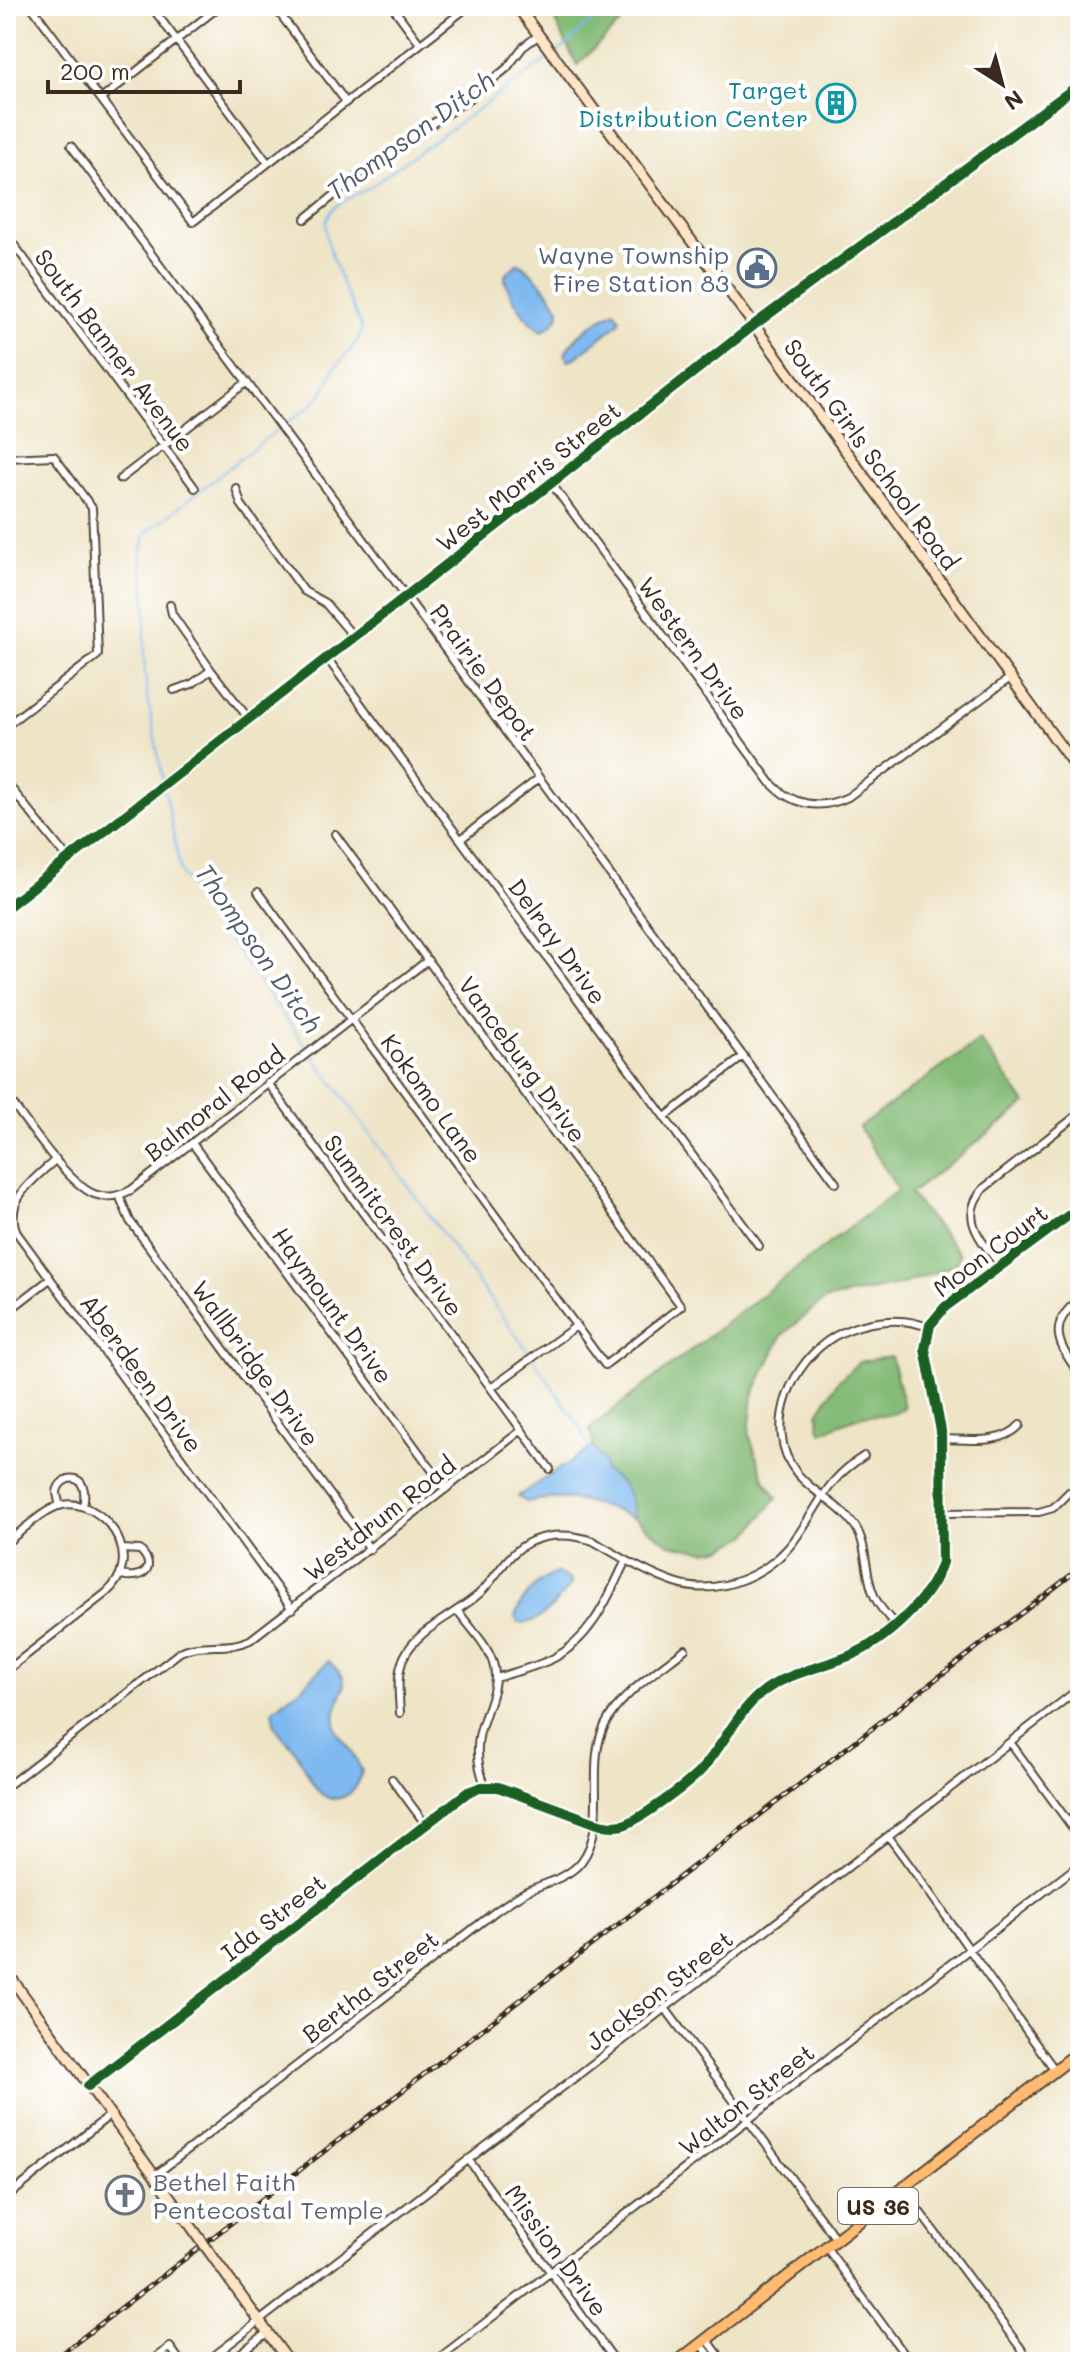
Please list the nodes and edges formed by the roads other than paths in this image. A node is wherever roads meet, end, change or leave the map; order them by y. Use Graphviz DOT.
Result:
graph roads {
  1 [pos="31,6"];
  2 [pos="151,6"];
  3 [pos="220,6"];
  4 [pos="274,6"];
  5 [pos="392,6"];
  6 [pos="469,6"];
  7 [pos="517,6"];
  8 [pos="539,35"];
  9 [pos="177,40"];
  10 [pos="420,44"];
  11 [pos="1080,84"];
  12 [pos="101,99"];
  13 [pos="346,102"];
  14 [pos="71,146"];
  15 [pos="268,163"];
  16 [pos="305,219"];
  17 [pos="6,234"];
  18 [pos="754,325"];
  19 [pos="247,382"];
  20 [pos="164,445"];
  21 [pos="6,458"];
  22 [pos="120,479"];
  23 [pos="551,483"];
  24 [pos="195,488"];
  25 [pos="236,488"];
  26 [pos="406,596"];
  27 [pos="170,605"];
  28 [pos="354,637"];
  29 [pos="327,658"];
  30 [pos="211,670"];
  31 [pos="1010,678"];
  32 [pos="174,690"];
  33 [pos="249,719"];
  34 [pos="6,726"];
  35 [pos="1080,773"];
  36 [pos="539,778"];
  37 [pos="6,782"];
  38 [pos="335,834"];
  39 [pos="461,839"];
  40 [pos="69,860"];
  41 [pos="258,892"];
  42 [pos="6,908"];
  43 [pos="428,960"];
  44 [pos="351,1019"];
  45 [pos="744,1056"];
  46 [pos="268,1083"];
  47 [pos="6,1094"];
  48 [pos="1080,1113"];
  49 [pos="665,1117"];
  50 [pos="192,1143"];
  51 [pos="56,1159"];
  52 [pos="836,1183"];
  53 [pos="119,1195"];
  54 [pos="1080,1207"];
  55 [pos="759,1246"];
  56 [pos="1001,1266"];
  57 [pos="50,1279"];
  58 [pos="1080,1299"];
  59 [pos="6,1313"];
  60 [pos="576,1326"];
  61 [pos="929,1328"];
  62 [pos="1080,1375"];
  63 [pos="491,1388"];
  64 [pos="1020,1425"];
  65 [pos="522,1430"];
  66 [pos="941,1439"];
  67 [pos="864,1456"];
  68 [pos="550,1469"];
  69 [pos="446,1489"];
  70 [pos="1069,1492"];
  71 [pos="821,1496"];
  72 [pos="60,1506"];
  73 [pos="83,1506"];
  74 [pos="942,1513"];
  75 [pos="6,1543"];
  76 [pos="122,1549"];
  77 [pos="370,1549"];
  78 [pos="626,1560"];
  79 [pos="120,1575"];
  80 [pos="292,1609"];
  81 [pos="457,1610"];
  82 [pos="896,1626"];
  83 [pos="685,1649"];
  84 [pos="6,1671"];
  85 [pos="495,1678"];
  86 [pos="1080,1688"];
  87 [pos="400,1713"];
  88 [pos="1010,1742"];
  89 [pos="392,1779"];
  90 [pos="6,1787"];
  91 [pos="486,1787"];
  92 [pos="594,1823"];
  93 [pos="426,1825"];
  94 [pos="888,1836"];
  95 [pos="1080,1838"];
  96 [pos="1080,1864"];
  97 [pos="970,1950"];
  98 [pos="6,1971"];
  99 [pos="665,2008"];
  100 [pos="1080,2051"];
  101 [pos="1055,2070"];
  102 [pos="88,2086"];
  103 [pos="110,2115"];
  104 [pos="747,2121"];
  105 [pos="468,2159"];
  106 [pos="154,2176"];
  107 [pos="902,2188"];
  108 [pos="6,2198"];
  109 [pos="836,2239"];
  110 [pos="826,2247"];
  111 [pos="550,2272"];
  112 [pos="259,2320"];
  113 [pos="268,2332"];
  114 [pos="704,2341"];
  115 [pos="149,2362"];
  116 [pos="181,2362"];
  117 [pos="206,2362"];
  118 [pos="229,2362"];
  119 [pos="289,2362"];
  120 [pos="434,2362"];
  121 [pos="616,2362"];
  122 [pos="677,2362"];
  123 [pos="715,2362"];
  124 [pos="724,2362"];
  125 [pos="910,2362"];
  126 [pos="1031,2362"];
  1 -- 12 [label="street"];
  2 -- 9 [label="street"];
  3 -- 9 [label="street"];
  4 -- 13 [label="street"];
  5 -- 10 [label="street"];
  6 -- 10 [label="street"];
  7 -- 8 [label="street, South Girls School Road"];
  8 -- 16 [label="street"];
  8 -- 18 [label="street, South Girls School Road"];
  9 -- 12 [label="street"];
  9 -- 15 [label="street"];
  10 -- 13 [label="street"];
  11 -- 18 [label="street, West Morris Street"];
  12 -- 15 [label="street"];
  13 -- 15 [label="street"];
  14 -- 19 [label="street, Prairie Depot"];
  17 -- 20 [label="street, South Banner Avenue"];
  18 -- 23 [label="street, West Morris Street"];
  18 -- 31 [label="street, South Girls School Road"];
  19 -- 20 [label="street"];
  19 -- 26 [label="street, Prairie Depot"];
  20 -- 22 [label="street"];
  20 -- 24 [label="street, South Banner Avenue"];
  21 -- 34 [label="street"];
  23 -- 26 [label="street, West Morris Street"];
  23 -- 31 [label="street, Western Drive"];
  25 -- 28 [label="street"];
  26 -- 28 [label="street, West Morris Street"];
  26 -- 36 [label="street, Prairie Depot"];
  27 -- 30 [label="street"];
  28 -- 29 [label="street, West Morris Street"];
  29 -- 33 [label="street, West Morris Street"];
  29 -- 39 [label="street, Delray Drive"];
  30 -- 32 [label="street"];
  30 -- 33 [label="street"];
  31 -- 35 [label="street, South Girls School Road"];
  33 -- 40 [label="street, West Morris Street"];
  36 -- 39 [label="street"];
  36 -- 45 [label="street, Prairie Depot"];
  37 -- 40 [label="street"];
  38 -- 43 [label="street, Vanceburg Drive"];
  39 -- 49 [label="street, Delray Drive"];
  40 -- 42 [label="street, West Morris Street"];
  41 -- 44 [label="street, Kokomo Lane"];
  43 -- 44 [label="street, Balmoral Road"];
  43 -- 60 [label="street, Vanceburg Drive"];
  44 -- 46 [label="street, Balmoral Road"];
  44 -- 60 [label="street, Kokomo Lane"];
  45 -- 49 [label="street"];
  45 -- 52 [label="street, Prairie Depot"];
  46 -- 50 [label="street, Balmoral Road"];
  46 -- 63 [label="street, Summitcrest Drive"];
  47 -- 51 [label="street"];
  48 -- 56 [label="street"];
  49 -- 55 [label="street, Delray Drive"];
  50 -- 53 [label="street, Balmoral Road"];
  50 -- 69 [label="street, Haymount Drive"];
  51 -- 53 [label="street"];
  51 -- 57 [label="street, Aberdeen Drive"];
  53 -- 77 [label="street, Wallbridge Drive"];
  54 -- 56 [label="street, Moon Court"];
  56 -- 61 [label="street, Moon Court"];
  57 -- 59 [label="street"];
  57 -- 80 [label="street, Aberdeen Drive"];
  58 -- 62 [label="street"];
  60 -- 63 [label="street"];
  61 -- 66 [label="street"];
  61 -- 71 [label="street"];
  63 -- 65 [label="street"];
  64 -- 66 [label="street"];
  65 -- 68 [label="street"];
  65 -- 69 [label="street, Westdrum Road"];
  66 -- 74 [label="street"];
  67 -- 71 [label="street"];
  69 -- 77 [label="street, Westdrum Road"];
  70 -- 74 [label="street"];
  71 -- 78 [label="street"];
  71 -- 82 [label="street"];
  72 -- 73 [label="street"];
  72 -- 73 [label="street"];
  72 -- 75 [label="street"];
  73 -- 76 [label="street"];
  74 -- 82 [label="street"];
  76 -- 79 [label="street"];
  76 -- 79 [label="street"];
  77 -- 80 [label="street, Westdrum Road"];
  78 -- 81 [label="street"];
  78 -- 85 [label="street"];
  79 -- 84 [label="street"];
  80 -- 90 [label="street, Westdrum Road"];
  81 -- 85 [label="street"];
  81 -- 87 [label="street"];
  82 -- 92 [label="street"];
  83 -- 92 [label="street, Bertha Street"];
  85 -- 91 [label="street"];
  86 -- 88 [label="street, Jackson Street"];
  88 -- 94 [label="street, Jackson Street"];
  88 -- 95 [label="street"];
  89 -- 93 [label="street"];
  91 -- 92 [label="street"];
  91 -- 93 [label="street, Ida Street"];
  92 -- 106 [label="street, Bertha Street"];
  93 -- 102 [label="street, Ida Street"];
  94 -- 97 [label="street"];
  94 -- 99 [label="street, Jackson Street"];
  96 -- 97 [label="street, Walton Street"];
  97 -- 101 [label="street"];
  97 -- 104 [label="street, Walton Street"];
  98 -- 102 [label="street"];
  99 -- 104 [label="street"];
  99 -- 105 [label="street, Jackson Street"];
  100 -- 101 [label="main road, US 36"];
  101 -- 107 [label="main road, US 36"];
  102 -- 103 [label="street"];
  103 -- 106 [label="street"];
  103 -- 108 [label="street"];
  104 -- 109 [label="street"];
  104 -- 111 [label="street, Walton Street"];
  105 -- 111 [label="street, Mission Drive"];
  105 -- 112 [label="street, Jackson Street"];
  106 -- 112 [label="street, bridge"];
  107 -- 109 [label="main road, US 36"];
  107 -- 126 [label="street"];
  109 -- 110 [label="main road, US 36"];
  110 -- 114 [label="main road, US 36"];
  110 -- 125 [label="street"];
  111 -- 120 [label="street, Walton Street"];
  111 -- 121 [label="street, Mission Drive"];
  112 -- 113 [label="street"];
  112 -- 117 [label="street, Jackson Street"];
  113 -- 118 [label="street"];
  113 -- 119 [label="street"];
  114 -- 122 [label="main road, US 36"];
  114 -- 123 [label="street"];
  114 -- 124 [label="street"];
  115 -- 116 [label="street"];
}
